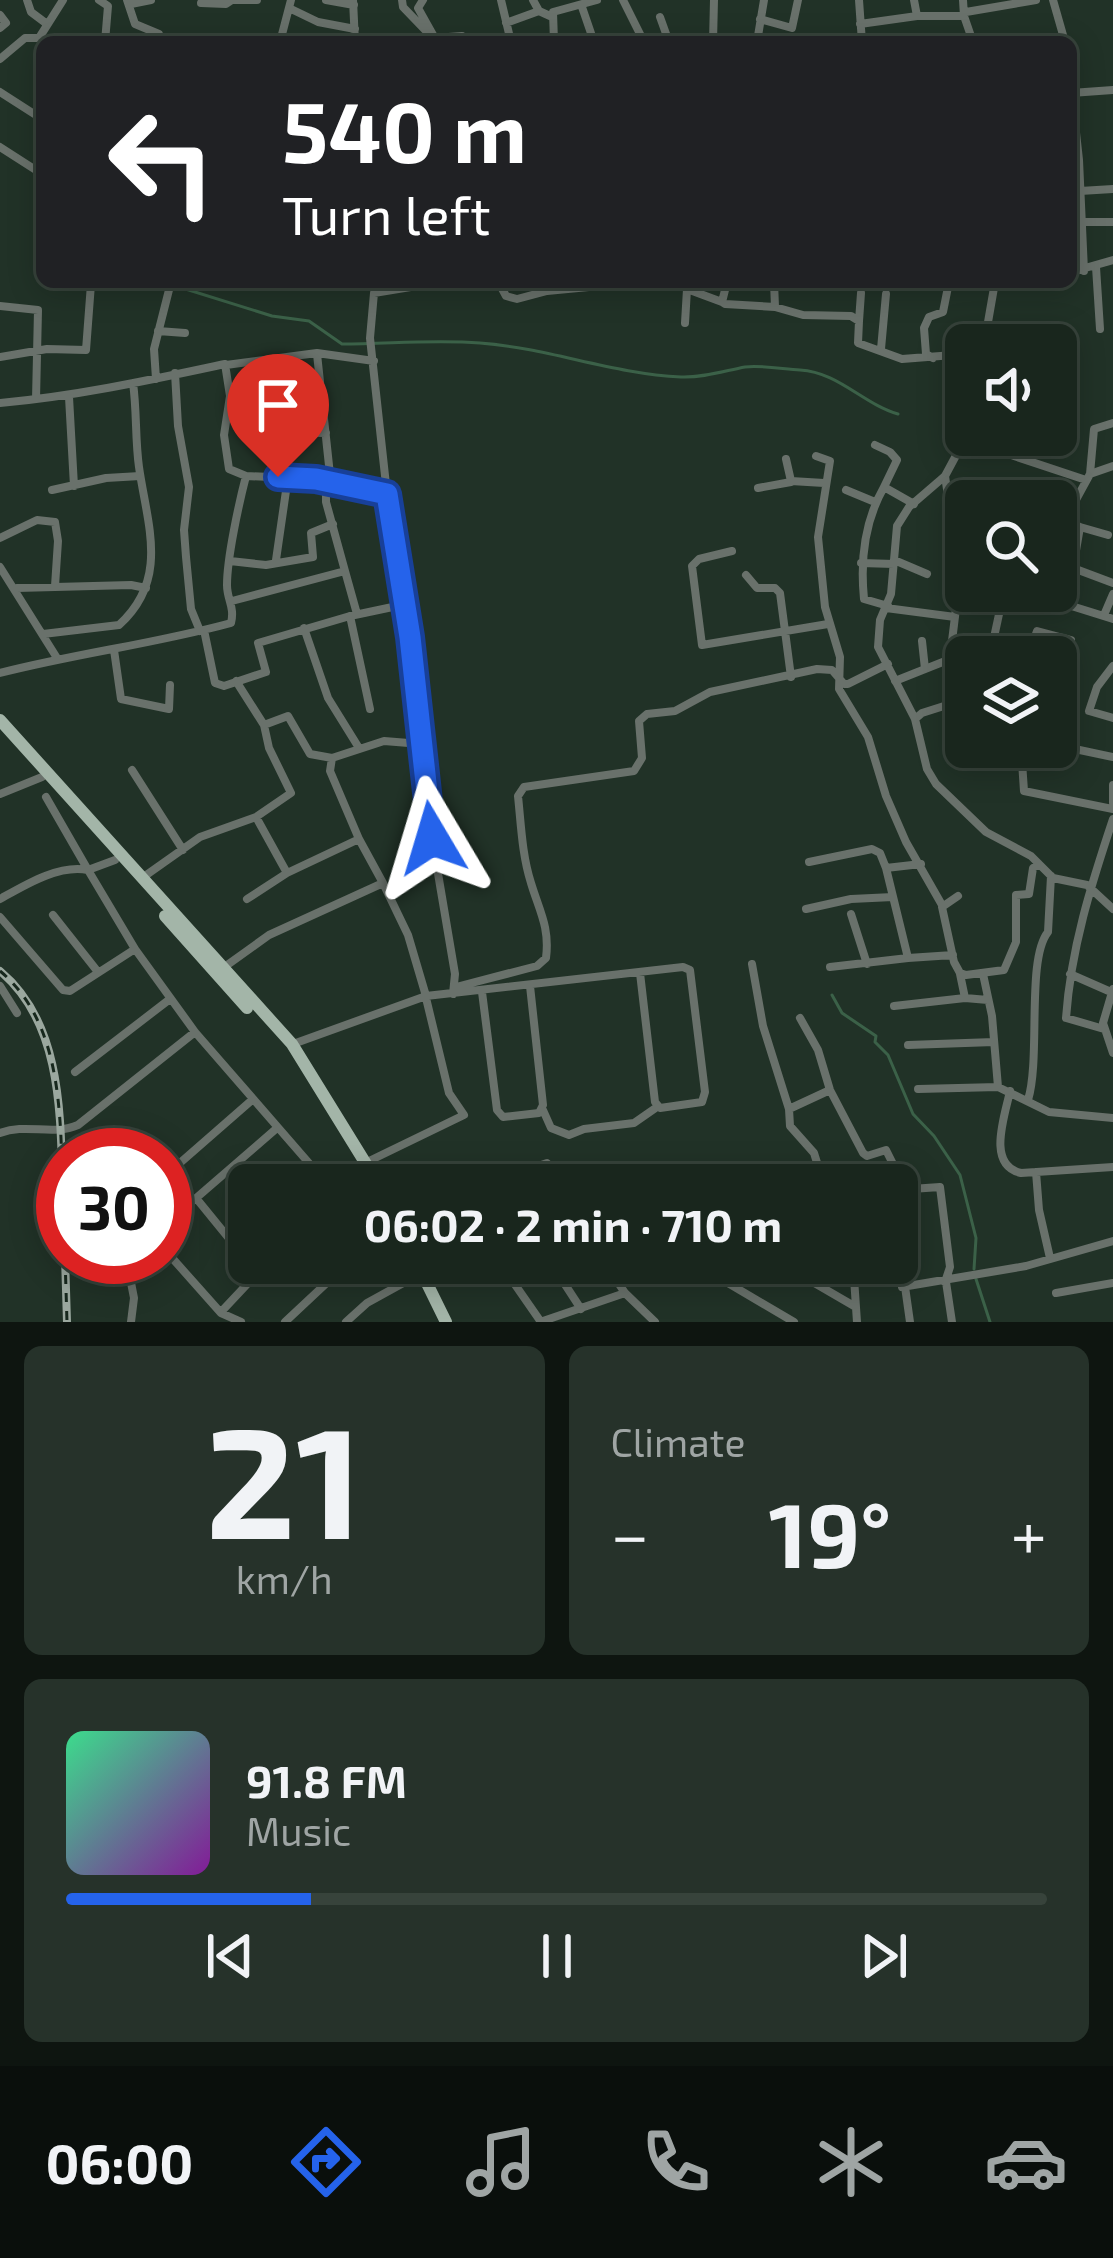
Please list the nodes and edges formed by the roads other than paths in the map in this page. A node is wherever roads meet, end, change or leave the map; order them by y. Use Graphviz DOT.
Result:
graph roads {
  1 [pos="27,0"];
  2 [pos="63,0"];
  3 [pos="99,0"];
  4 [pos="151,0"];
  5 [pos="232,0"];
  6 [pos="257,0"];
  7 [pos="326,0"];
  8 [pos="402,0"];
  9 [pos="423,0"];
  10 [pos="533,0"];
  11 [pos="597,0"];
  12 [pos="623,0"];
  13 [pos="714,0"];
  14 [pos="764,0"];
  15 [pos="798,0"];
  16 [pos="859,0"];
  17 [pos="914,0"];
  18 [pos="963,0"];
  19 [pos="1036,0"];
  20 [pos="1053,0"];
  21 [pos="505,1"];
  22 [pos="129,2"];
  23 [pos="201,3"];
  24 [pos="354,3"];
  25 [pos="290,4"];
  26 [pos="582,7"];
  27 [pos="539,11"];
  28 [pos="965,14"];
  29 [pos="0,15"];
  30 [pos="550,16"];
  31 [pos="916,16"];
  32 [pos="660,17"];
  33 [pos="760,19"];
  34 [pos="506,23"];
  35 [pos="47,24"];
  36 [pos="860,24"];
  37 [pos="0,28"];
  38 [pos="355,28"];
  39 [pos="40,36"];
  40 [pos="105,36"];
  41 [pos="159,36"];
  42 [pos="282,36"];
  43 [pos="355,36"];
  44 [pos="432,36"];
  45 [pos="433,36"];
  46 [pos="509,36"];
  47 [pos="553,36"];
  48 [pos="592,36"];
  49 [pos="641,36"];
  50 [pos="667,36"];
  51 [pos="713,36"];
  52 [pos="758,36"];
  53 [pos="861,36"];
  54 [pos="972,36"];
  55 [pos="1063,36"];
  56 [pos="36,38"];
  57 [pos="0,59"];
  58 [pos="1113,90"];
  59 [pos="1077,91"];
  60 [pos="0,92"];
  61 [pos="36,115"];
  62 [pos="0,147"];
  63 [pos="1077,158"];
  64 [pos="36,170"];
  65 [pos="1113,189"];
  66 [pos="1080,191"];
  67 [pos="1082,222"];
  68 [pos="1113,222"];
  69 [pos="1113,260"];
  70 [pos="1096,267"];
  71 [pos="1084,271"];
  72 [pos="1077,272"];
  73 [pos="91,288"];
  74 [pos="169,288"];
  75 [pos="380,288"];
  76 [pos="502,288"];
  77 [pos="578,288"];
  78 [pos="686,288"];
  79 [pos="692,288"];
  80 [pos="726,288"];
  81 [pos="774,288"];
  82 [pos="948,288"];
  83 [pos="994,288"];
  84 [pos="861,292"];
  85 [pos="886,294"];
  86 [pos="722,302"];
  87 [pos="0,306"];
  88 [pos="775,307"];
  89 [pos="859,321"];
  90 [pos="685,323"];
  91 [pos="988,324"];
  92 [pos="1100,329"];
  93 [pos="158,331"];
  94 [pos="185,333"];
  95 [pos="881,349"];
  96 [pos="35,351"];
  97 [pos="317,353"];
  98 [pos="0,357"];
  99 [pos="945,357"];
  100 [pos="933,358"];
  101 [pos="374,362"];
  102 [pos="225,364"];
  103 [pos="175,373"];
  104 [pos="156,379"];
  105 [pos="134,383"];
  106 [pos="69,397"];
  107 [pos="36,399"];
  108 [pos="0,403"];
  109 [pos="1113,423"];
  110 [pos="326,433"];
  111 [pos="874,445"];
  112 [pos="816,456"];
  113 [pos="956,456"];
  114 [pos="1014,456"];
  115 [pos="786,459"];
  116 [pos="1113,466"];
  117 [pos="140,476"];
  118 [pos="246,476"];
  119 [pos="945,476"];
  120 [pos="283,477"];
  121 [pos="1088,477"];
  122 [pos="946,480"];
  123 [pos="791,481"];
  124 [pos="328,483"];
  125 [pos="824,483"];
  126 [pos="74,486"];
  127 [pos="758,488"];
  128 [pos="884,488"];
  129 [pos="52,490"];
  130 [pos="846,490"];
  131 [pos="1077,493"];
  132 [pos="387,494"];
  133 [pos="875,502"];
  134 [pos="914,504"];
  135 [pos="334,524"];
  136 [pos="1077,526"];
  137 [pos="1080,527"];
  138 [pos="1108,535"];
  139 [pos="0,538"];
  140 [pos="732,551"];
  141 [pos="276,560"];
  142 [pos="230,561"];
  143 [pos="894,562"];
  144 [pos="861,563"];
  145 [pos="0,567"];
  146 [pos="345,571"];
  147 [pos="927,574"];
  148 [pos="746,575"];
  149 [pos="1113,583"];
  150 [pos="55,586"];
  151 [pos="16,588"];
  152 [pos="146,588"];
  153 [pos="1113,594"];
  154 [pos="232,601"];
  155 [pos="402,605"];
  156 [pos="887,607"];
  157 [pos="1077,607"];
  158 [pos="956,612"];
  159 [pos="353,615"];
  160 [pos="955,617"];
  161 [pos="1109,617"];
  162 [pos="828,624"];
  163 [pos="304,628"];
  164 [pos="785,629"];
  165 [pos="202,630"];
  166 [pos="43,634"];
  167 [pos="955,636"];
  168 [pos="922,641"];
  169 [pos="114,650"];
  170 [pos="57,658"];
  171 [pos="945,661"];
  172 [pos="888,664"];
  173 [pos="1113,666"];
  174 [pos="925,669"];
  175 [pos="0,673"];
  176 [pos="791,676"];
  177 [pos="236,681"];
  178 [pos="895,681"];
  179 [pos="842,683"];
  180 [pos="170,685"];
  181 [pos="945,706"];
  182 [pos="370,710"];
  183 [pos="1113,718"];
  184 [pos="915,719"];
  185 [pos="0,720"];
  186 [pos="264,725"];
  187 [pos="0,732"];
  188 [pos="421,744"];
  189 [pos="359,748"];
  190 [pos="1077,749"];
  191 [pos="1113,757"];
  192 [pos="332,758"];
  193 [pos="1022,768"];
  194 [pos="132,770"];
  195 [pos="42,777"];
  196 [pos="1113,785"];
  197 [pos="0,794"];
  198 [pos="46,797"];
  199 [pos="1113,806"];
  200 [pos="256,817"];
  201 [pos="1113,819"];
  202 [pos="358,839"];
  203 [pos="183,850"];
  204 [pos="115,860"];
  205 [pos="809,862"];
  206 [pos="1039,864"];
  207 [pos="921,865"];
  208 [pos="886,868"];
  209 [pos="88,870"];
  210 [pos="287,873"];
  211 [pos="1051,876"];
  212 [pos="142,878"];
  213 [pos="383,884"];
  214 [pos="1090,888"];
  215 [pos="151,894"];
  216 [pos="958,896"];
  217 [pos="892,897"];
  218 [pos="0,899"];
  219 [pos="247,899"];
  220 [pos="942,904"];
  221 [pos="806,909"];
  222 [pos="1113,909"];
  223 [pos="851,914"];
  224 [pos="53,915"];
  225 [pos="0,917"];
  226 [pos="135,949"];
  227 [pos="952,955"];
  228 [pos="908,958"];
  229 [pos="752,964"];
  230 [pos="867,964"];
  231 [pos="224,968"];
  232 [pos="830,968"];
  233 [pos="98,972"];
  234 [pos="640,973"];
  235 [pos="960,973"];
  236 [pos="983,974"];
  237 [pos="1069,974"];
  238 [pos="0,986"];
  239 [pos="530,986"];
  240 [pos="454,990"];
  241 [pos="1112,991"];
  242 [pos="482,992"];
  243 [pos="426,997"];
  244 [pos="965,998"];
  245 [pos="170,999"];
  246 [pos="988,1000"];
  247 [pos="894,1006"];
  248 [pos="17,1013"];
  249 [pos="800,1018"];
  250 [pos="1104,1030"];
  251 [pos="195,1032"];
  252 [pos="994,1042"];
  253 [pos="292,1044"];
  254 [pos="908,1045"];
  255 [pos="1113,1053"];
  256 [pos="76,1072"];
  257 [pos="998,1087"];
  258 [pos="918,1089"];
  259 [pos="830,1090"];
  260 [pos="1010,1091"];
  261 [pos="252,1100"];
  262 [pos="1028,1100"];
  263 [pos="657,1107"];
  264 [pos="789,1109"];
  265 [pos="543,1110"];
  266 [pos="1113,1118"];
  267 [pos="277,1128"];
  268 [pos="0,1133"];
  269 [pos="192,1152"];
  270 [pos="367,1162"];
  271 [pos="237,1164"];
  272 [pos="309,1164"];
  273 [pos="363,1164"];
  274 [pos="817,1164"];
  275 [pos="893,1164"];
  276 [pos="1113,1168"];
  277 [pos="228,1172"];
  278 [pos="1036,1172"];
  279 [pos="918,1187"];
  280 [pos="196,1198"];
  281 [pos="192,1201"];
  282 [pos="228,1237"];
  283 [pos="1113,1241"];
  284 [pos="1050,1258"];
  285 [pos="192,1280"];
  286 [pos="945,1282"];
  287 [pos="1113,1283"];
  288 [pos="131,1284"];
  289 [pos="246,1284"];
  290 [pos="324,1284"];
  291 [pos="392,1284"];
  292 [pos="423,1284"];
  293 [pos="515,1284"];
  294 [pos="565,1284"];
  295 [pos="619,1284"];
  296 [pos="730,1284"];
  297 [pos="817,1284"];
  298 [pos="853,1284"];
  299 [pos="902,1284"];
  300 [pos="902,1287"];
  301 [pos="625,1293"];
  302 [pos="1056,1293"];
  303 [pos="854,1306"];
  304 [pos="581,1309"];
  305 [pos="221,1313"];
  306 [pos="237,1321"];
  307 [pos="130,1322"];
  308 [pos="285,1322"];
  309 [pos="346,1322"];
  310 [pos="442,1322"];
  311 [pos="541,1322"];
  312 [pos="656,1322"];
  313 [pos="794,1322"];
  314 [pos="857,1322"];
  315 [pos="910,1322"];
  316 [pos="952,1322"];
  1 -- 35 [label="street"];
  2 -- 35 [label="street"];
  3 -- 40 [label="street"];
  4 -- 22 [label="street"];
  5 -- 6 [label="street"];
  5 -- 23 [label="street"];
  7 -- 24 [label="street"];
  8 -- 44 [label="street"];
  9 -- 45 [label="street"];
  10 -- 27 [label="street"];
  11 -- 26 [label="street"];
  12 -- 49 [label="street"];
  13 -- 51 [label="street"];
  14 -- 33 [label="street"];
  15 -- 33 [label="street"];
  16 -- 36 [label="street"];
  17 -- 31 [label="street"];
  18 -- 28 [label="street"];
  19 -- 28 [label="street"];
  20 -- 55 [label="street"];
  21 -- 34 [label="street"];
  22 -- 41 [label="street"];
  24 -- 38 [label="street"];
  25 -- 38 [label="street"];
  25 -- 42 [label="street"];
  26 -- 30 [label="street"];
  26 -- 48 [label="street"];
  27 -- 30 [label="street"];
  27 -- 34 [label="street"];
  28 -- 31 [label="street"];
  28 -- 54 [label="street"];
  29 -- 37 [label="street"];
  30 -- 47 [label="street"];
  31 -- 36 [label="street"];
  32 -- 50 [label="street"];
  33 -- 52 [label="street"];
  34 -- 46 [label="street"];
  35 -- 39 [label="street"];
  36 -- 53 [label="street"];
  38 -- 43 [label="street"];
  56 -- 57 [label="street"];
  58 -- 59 [label="street"];
  60 -- 61 [label="street"];
  62 -- 64 [label="street"];
  63 -- 66 [label="street"];
  65 -- 66 [label="street"];
  66 -- 67 [label="street"];
  67 -- 68 [label="street"];
  67 -- 71 [label="street"];
  69 -- 70 [label="street"];
  70 -- 71 [label="street"];
  70 -- 92 [label="street"];
  71 -- 72 [label="street"];
  73 -- 96 [label="street"];
  74 -- 93 [label="street"];
  75 -- 101 [label="street"];
  76 -- 77 [label="street"];
  78 -- 90 [label="street"];
  79 -- 86 [label="street"];
  80 -- 86 [label="street"];
  81 -- 88 [label="street"];
  82 -- 100 [label="street"];
  83 -- 91 [label="street"];
  84 -- 89 [label="street"];
  85 -- 95 [label="street"];
  86 -- 88 [label="street"];
  87 -- 96 [label="street"];
  88 -- 89 [label="street"];
  89 -- 95 [label="street"];
  93 -- 94 [label="street"];
  93 -- 104 [label="street"];
  95 -- 100 [label="street"];
  96 -- 98 [label="street"];
  96 -- 107 [label="street"];
  97 -- 101 [label="street"];
  97 -- 102 [label="street"];
  97 -- 110 [label="street"];
  99 -- 100 [label="street"];
  101 -- 132 [label="street"];
  102 -- 103 [label="street"];
  102 -- 118 [label="street"];
  103 -- 104 [label="street"];
  103 -- 165 [label="street"];
  104 -- 105 [label="street"];
  105 -- 106 [label="street"];
  105 -- 117 [label="street"];
  106 -- 107 [label="street"];
  106 -- 126 [label="street"];
  107 -- 108 [label="street"];
  109 -- 121 [label="street"];
  110 -- 120 [label="street"];
  110 -- 124 [label="street"];
  111 -- 128 [label="street"];
  112 -- 125 [label="street"];
  113 -- 119 [label="street"];
  114 -- 121 [label="street"];
  115 -- 123 [label="street"];
  116 -- 121 [label="street"];
  117 -- 126 [label="street"];
  117 -- 152 [label="street"];
  118 -- 120 [label="street"];
  118 -- 142 [label="street"];
  119 -- 122 [label="street"];
  119 -- 134 [label="street"];
  120 -- 124 [label="street"];
  120 -- 141 [label="street"];
  121 -- 131 [label="street"];
  123 -- 125 [label="street"];
  123 -- 127 [label="street"];
  124 -- 132 [label="street"];
  124 -- 135 [label="street"];
  125 -- 162 [label="street"];
  126 -- 129 [label="street"];
  128 -- 133 [label="street"];
  128 -- 134 [label="street"];
  130 -- 133 [label="street"];
  132 -- 155 [label="street"];
  133 -- 144 [label="street"];
  134 -- 143 [label="street"];
  135 -- 141 [label="street"];
  135 -- 146 [label="street"];
  136 -- 137 [label="street"];
  137 -- 138 [label="street"];
  137 -- 149 [label="street"];
  139 -- 150 [label="street"];
  140 -- 164 [label="street"];
  141 -- 142 [label="street"];
  142 -- 154 [label="street"];
  143 -- 144 [label="street"];
  143 -- 147 [label="street"];
  143 -- 156 [label="street"];
  144 -- 156 [label="street"];
  145 -- 151 [label="street"];
  146 -- 154 [label="street"];
  146 -- 159 [label="street"];
  148 -- 164 [label="street"];
  150 -- 151 [label="street"];
  150 -- 152 [label="street"];
  151 -- 166 [label="street"];
  152 -- 166 [label="street"];
  153 -- 161 [label="street"];
  154 -- 165 [label="street"];
  155 -- 159 [label="street"];
  155 -- 188 [label="street"];
  156 -- 160 [label="street"];
  156 -- 172 [label="street"];
  157 -- 161 [label="street"];
  158 -- 160 [label="street"];
  159 -- 163 [label="street"];
  159 -- 182 [label="street"];
  160 -- 167 [label="street"];
  162 -- 164 [label="street"];
  162 -- 179 [label="street"];
  163 -- 177 [label="street"];
  163 -- 189 [label="street"];
  164 -- 176 [label="street"];
  165 -- 169 [label="street"];
  165 -- 177 [label="street"];
  166 -- 170 [label="street"];
  168 -- 174 [label="street"];
  169 -- 170 [label="street"];
  169 -- 180 [label="street"];
  170 -- 175 [label="street"];
  171 -- 174 [label="street"];
  172 -- 178 [label="street"];
  172 -- 179 [label="street"];
  173 -- 183 [label="street"];
  174 -- 178 [label="street"];
  176 -- 179 [label="street"];
  176 -- 240 [label="street"];
  177 -- 186 [label="street"];
  178 -- 184 [label="street"];
  179 -- 207 [label="street"];
  181 -- 184 [label="street"];
  184 -- 206 [label="street"];
  185 -- 212 [label="main road"];
  186 -- 192 [label="street"];
  186 -- 200 [label="street"];
  187 -- 195 [label="main road"];
  188 -- 189 [label="street"];
  188 -- 240 [label="street"];
  189 -- 192 [label="street"];
  190 -- 191 [label="street"];
  192 -- 202 [label="street"];
  193 -- 199 [label="street"];
  194 -- 203 [label="street"];
  195 -- 197 [label="street"];
  195 -- 204 [label="main road"];
  196 -- 199 [label="street"];
  198 -- 209 [label="street"];
  200 -- 203 [label="street"];
  200 -- 210 [label="street"];
  201 -- 214 [label="street"];
  202 -- 210 [label="street"];
  202 -- 213 [label="street"];
  203 -- 212 [label="street"];
  204 -- 209 [label="street"];
  204 -- 215 [label="main road"];
  205 -- 208 [label="street"];
  206 -- 211 [label="street"];
  206 -- 236 [label="street"];
  207 -- 208 [label="street"];
  207 -- 220 [label="street"];
  208 -- 217 [label="street"];
  209 -- 218 [label="street"];
  209 -- 226 [label="street"];
  210 -- 219 [label="street"];
  211 -- 214 [label="street"];
  211 -- 262 [label="street"];
  212 -- 215 [label="main road"];
  213 -- 231 [label="street"];
  213 -- 243 [label="street"];
  214 -- 222 [label="street"];
  214 -- 237 [label="street"];
  215 -- 231 [label="main road"];
  215 -- 273 [label="main road"];
  216 -- 220 [label="street"];
  217 -- 221 [label="street"];
  217 -- 228 [label="street"];
  220 -- 227 [label="street"];
  223 -- 230 [label="street"];
  224 -- 233 [label="street"];
  225 -- 233 [label="street"];
  226 -- 233 [label="street"];
  226 -- 245 [label="street"];
  227 -- 228 [label="street"];
  227 -- 235 [label="street"];
  228 -- 230 [label="street"];
  229 -- 264 [label="street"];
  230 -- 232 [label="street"];
  231 -- 253 [label="main road"];
  234 -- 239 [label="street"];
  234 -- 263 [label="street"];
  234 -- 263 [label="street"];
  235 -- 236 [label="street"];
  235 -- 244 [label="street"];
  236 -- 246 [label="street"];
  237 -- 241 [label="street"];
  237 -- 250 [label="street"];
  238 -- 248 [label="street"];
  239 -- 242 [label="street"];
  239 -- 265 [label="street"];
  240 -- 242 [label="street"];
  240 -- 243 [label="street"];
  241 -- 250 [label="street"];
  242 -- 265 [label="street"];
  243 -- 253 [label="street"];
  243 -- 270 [label="street"];
  244 -- 246 [label="street"];
  244 -- 247 [label="street"];
  245 -- 251 [label="street"];
  245 -- 256 [label="street"];
  246 -- 252 [label="street"];
  249 -- 259 [label="street"];
  250 -- 255 [label="street"];
  251 -- 261 [label="street"];
  251 -- 268 [label="street"];
  252 -- 254 [label="street"];
  252 -- 257 [label="street"];
  253 -- 270 [label="main road"];
  257 -- 258 [label="street"];
  257 -- 260 [label="street"];
  259 -- 264 [label="street"];
  259 -- 275 [label="street"];
  260 -- 262 [label="street"];
  260 -- 278 [label="street"];
  261 -- 267 [label="street"];
  261 -- 269 [label="street"];
  262 -- 266 [label="street"];
  263 -- 265 [label="street"];
  264 -- 274 [label="street"];
  267 -- 271 [label="street"];
  267 -- 272 [label="street"];
  276 -- 278 [label="street"];
  277 -- 280 [label="street"];
  278 -- 284 [label="street"];
  279 -- 286 [label="street"];
  280 -- 281 [label="street"];
  280 -- 282 [label="street"];
  283 -- 284 [label="street"];
  284 -- 286 [label="street"];
  285 -- 305 [label="street"];
  286 -- 300 [label="street"];
  286 -- 316 [label="street"];
  287 -- 302 [label="street"];
  288 -- 307 [label="street"];
  289 -- 305 [label="street"];
  290 -- 308 [label="street"];
  291 -- 309 [label="street"];
  292 -- 310 [label="main road"];
  293 -- 311 [label="street"];
  294 -- 304 [label="street"];
  295 -- 301 [label="street"];
  296 -- 313 [label="street"];
  297 -- 303 [label="street"];
  298 -- 303 [label="street"];
  299 -- 300 [label="street"];
  300 -- 315 [label="street"];
  301 -- 304 [label="street"];
  301 -- 312 [label="street"];
  303 -- 314 [label="street"];
  304 -- 311 [label="street"];
  305 -- 306 [label="street"];
}
